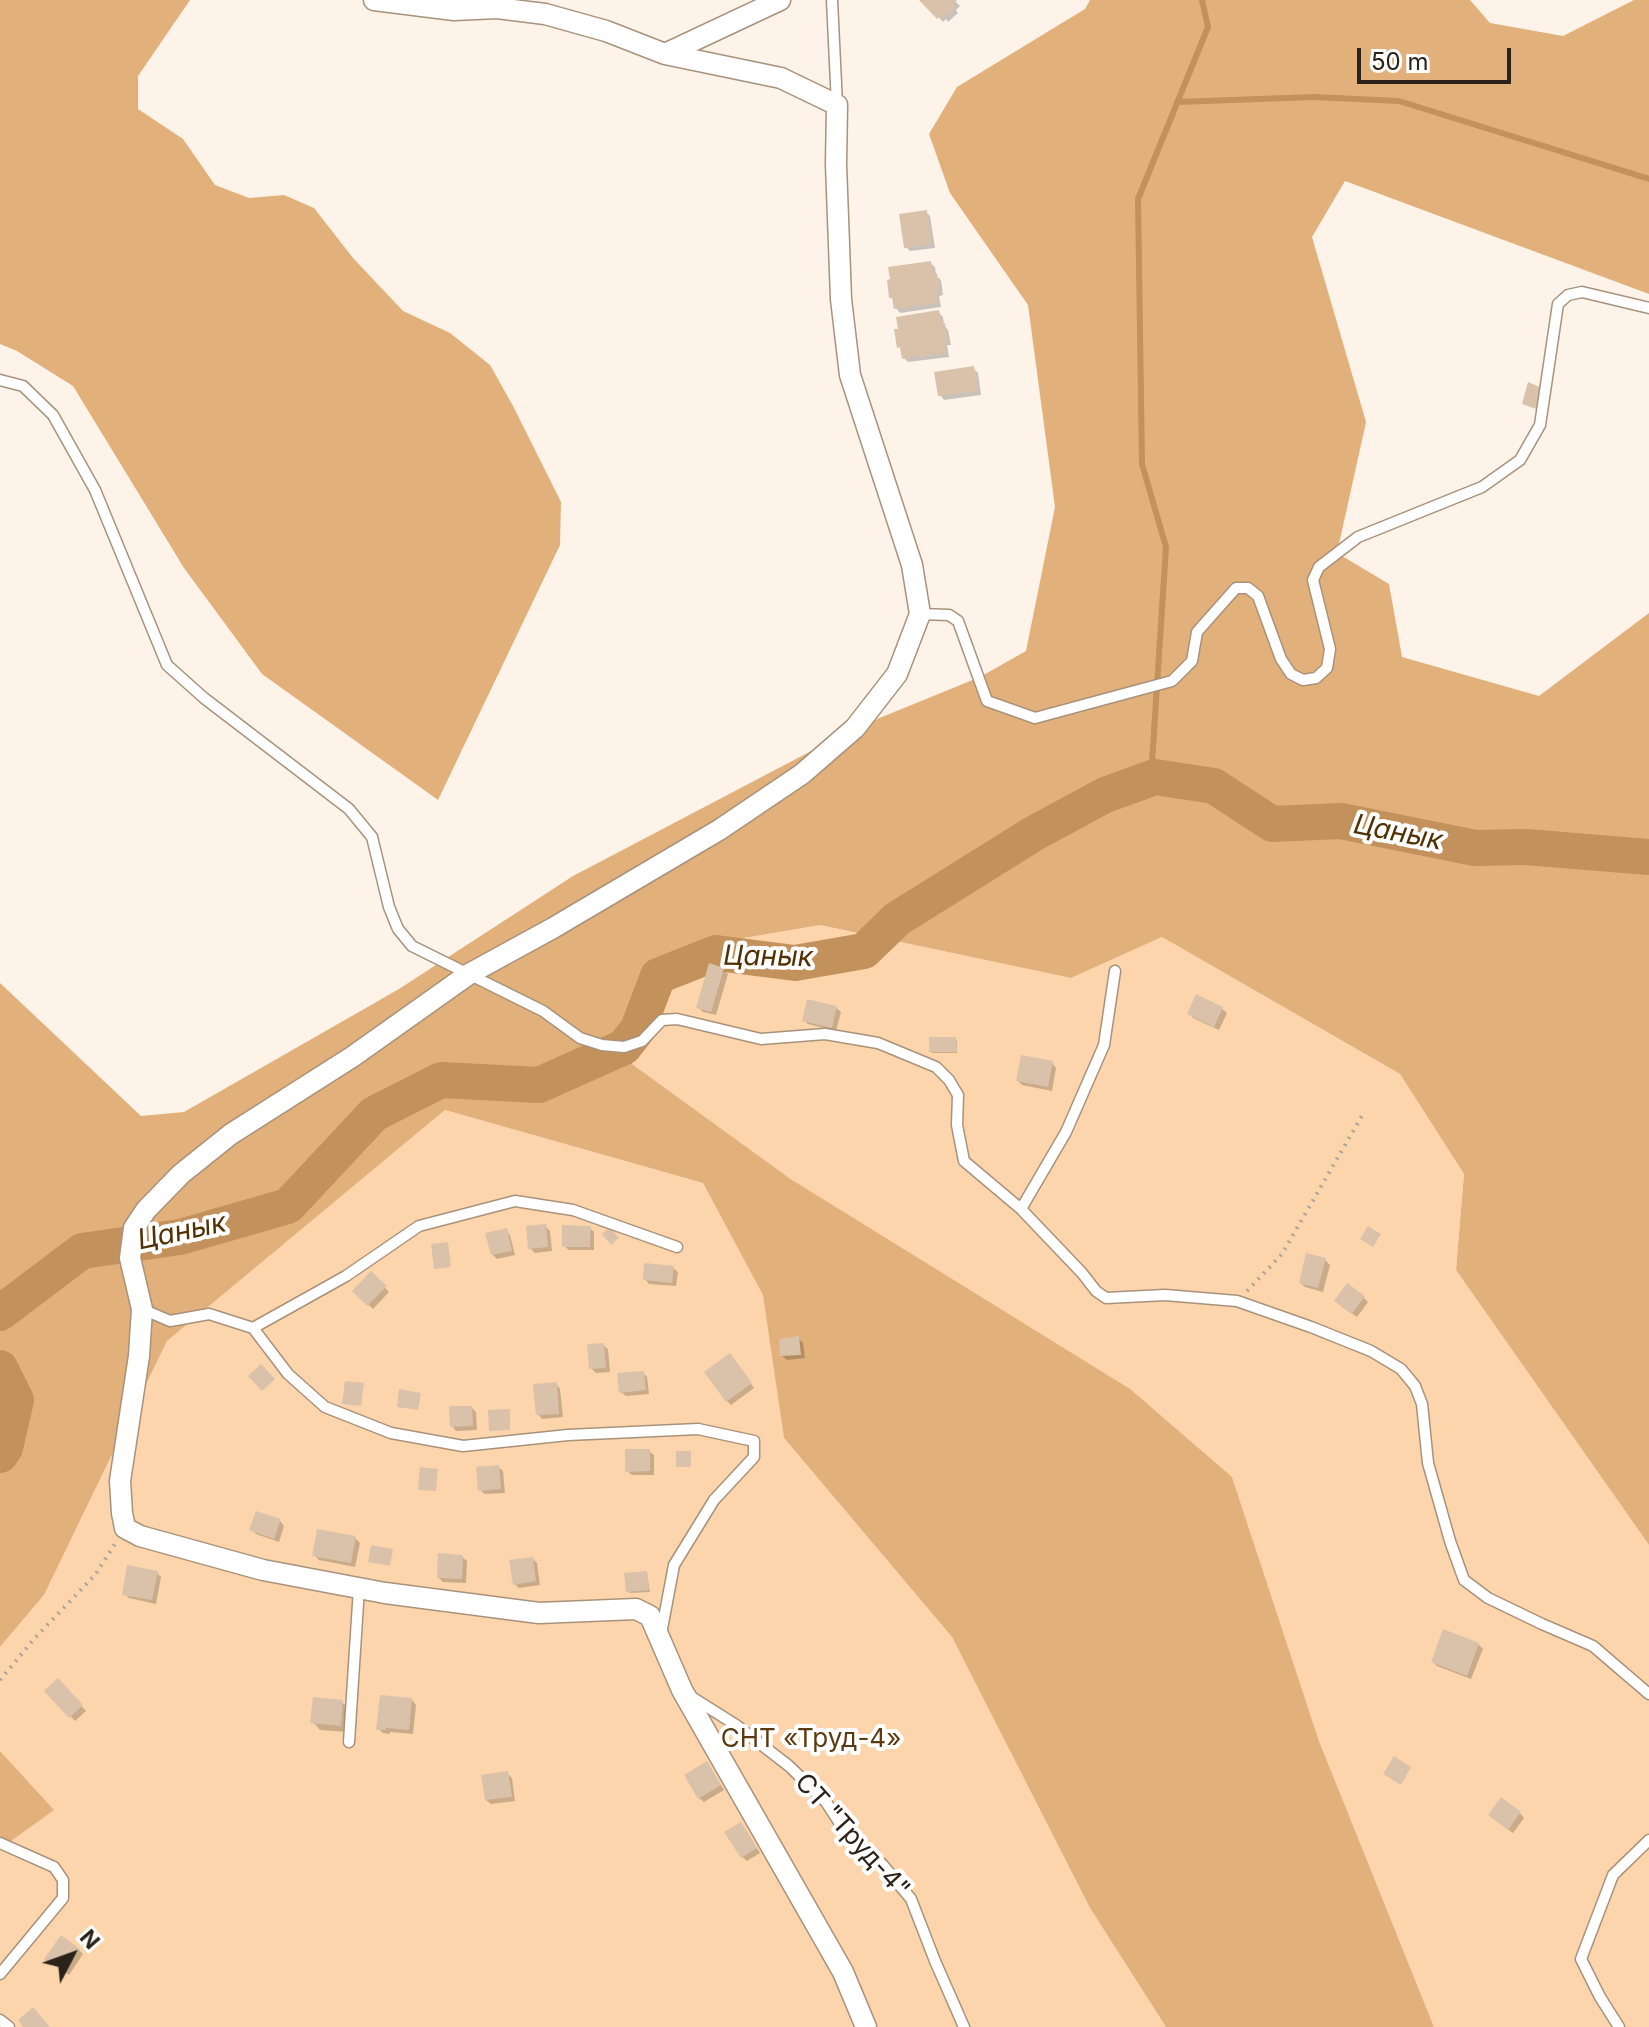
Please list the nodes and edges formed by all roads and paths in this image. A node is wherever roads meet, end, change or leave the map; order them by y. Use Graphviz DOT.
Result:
graph roads {
  1 [pos="374,0"];
  2 [pos="780,0"];
  3 [pos="832,0"];
  4 [pos="665,54"];
  5 [pos="837,105"];
  6 [pos="1649,308"];
  7 [pos="0,380"];
  8 [pos="920,614"];
  9 [pos="1115,971"];
  10 [pos="469,974"];
  11 [pos="1363,1114"];
  12 [pos="1021,1209"];
  13 [pos="677,1247"];
  14 [pos="1237,1301"];
  15 [pos="142,1309"];
  16 [pos="253,1328"];
  17 [pos="125,1528"];
  18 [pos="359,1588"];
  19 [pos="660,1640"];
  20 [pos="0,1680"];
  21 [pos="682,1690"];
  22 [pos="1649,1694"];
  23 [pos="349,1742"];
  24 [pos="1649,1840"];
  25 [pos="0,1843"];
  26 [pos="0,1974"];
  27 [pos="0,2020"];
  28 [pos="9,2027"];
  29 [pos="866,2027"];
  30 [pos="964,2027"];
  31 [pos="1619,2027"];
  1 -- 4 [label="street"];
  2 -- 4 [label="street"];
  3 -- 5 [label="lane"];
  4 -- 5 [label="street"];
  5 -- 8 [label="street"];
  6 -- 8 [label="lane"];
  7 -- 10 [label="lane"];
  8 -- 10 [label="street"];
  9 -- 12 [label="lane"];
  10 -- 12 [label="lane"];
  10 -- 15 [label="street"];
  11 -- 14 [label="path"];
  12 -- 14 [label="lane"];
  13 -- 16 [label="lane"];
  14 -- 22 [label="lane"];
  15 -- 16 [label="lane"];
  15 -- 17 [label="street"];
  16 -- 19 [label="lane"];
  17 -- 18 [label="street"];
  17 -- 20 [label="path"];
  18 -- 19 [label="street"];
  18 -- 23 [label="lane"];
  19 -- 21 [label="street"];
  21 -- 29 [label="street"];
  21 -- 30 [label="lane, СТ \"Труд-4\""];
  24 -- 31 [label="lane"];
  25 -- 26 [label="lane"];
  27 -- 28 [label="lane"];
}
